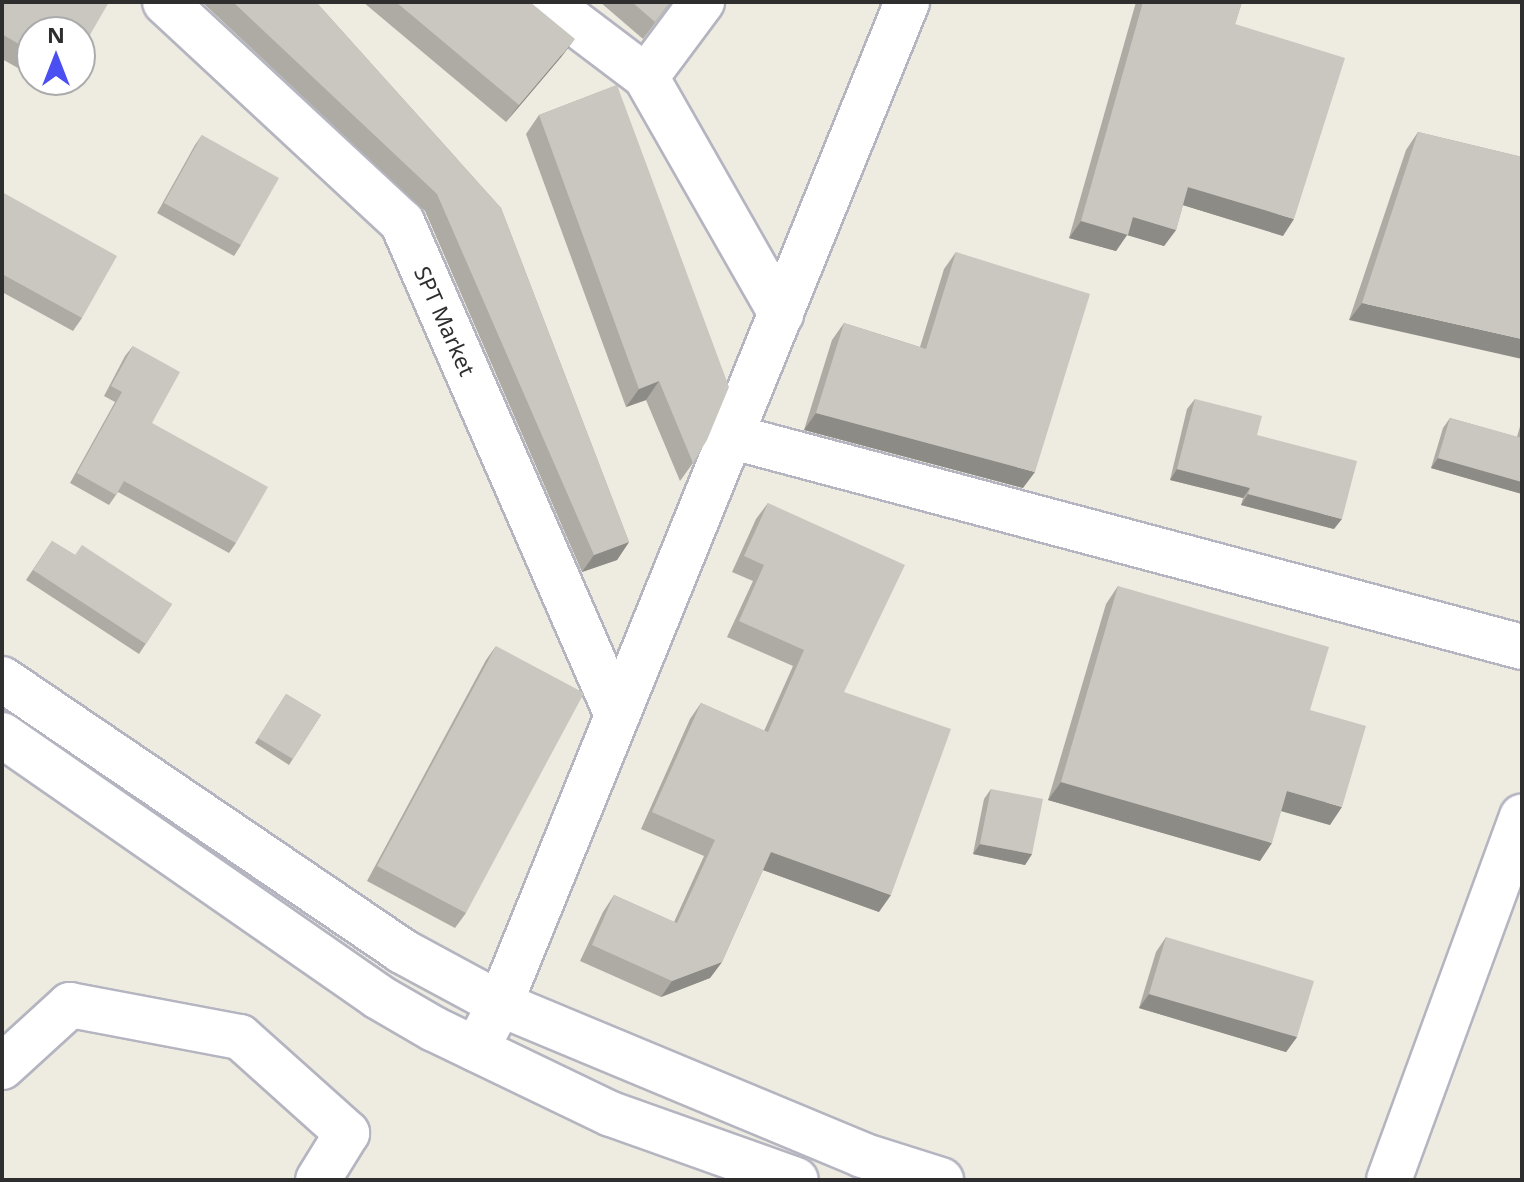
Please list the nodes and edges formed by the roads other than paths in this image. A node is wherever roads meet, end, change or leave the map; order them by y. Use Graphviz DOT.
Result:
graph roads {
  1 [pos="165,2"];
  2 [pos="547,2"];
  3 [pos="702,2"];
  4 [pos="907,2"];
  5 [pos="646,77"];
  6 [pos="781,314"];
  7 [pos="733,437"];
  8 [pos="1522,647"];
  9 [pos="2,679"];
  10 [pos="617,715"];
  11 [pos="2,735"];
  12 [pos="1522,817"];
  13 [pos="500,1004"];
  14 [pos="476,1049"];
  15 [pos="2,1067"];
  16 [pos="318,1180"];
  17 [pos="796,1180"];
  18 [pos="941,1180"];
  19 [pos="1389,1180"];
  1 -- 10 [label="street, SPT Market"];
  2 -- 5 [label="street"];
  3 -- 5 [label="street"];
  4 -- 6 [label="street"];
  5 -- 6 [label="street"];
  6 -- 7 [label="street"];
  7 -- 8 [label="street"];
  7 -- 10 [label="street"];
  9 -- 13 [label="street"];
  10 -- 13 [label="street"];
  11 -- 14 [label="street"];
  12 -- 19 [label="street"];
  13 -- 14 [label="street"];
  13 -- 18 [label="street"];
  14 -- 17 [label="street"];
  15 -- 16 [label="street"];
}
